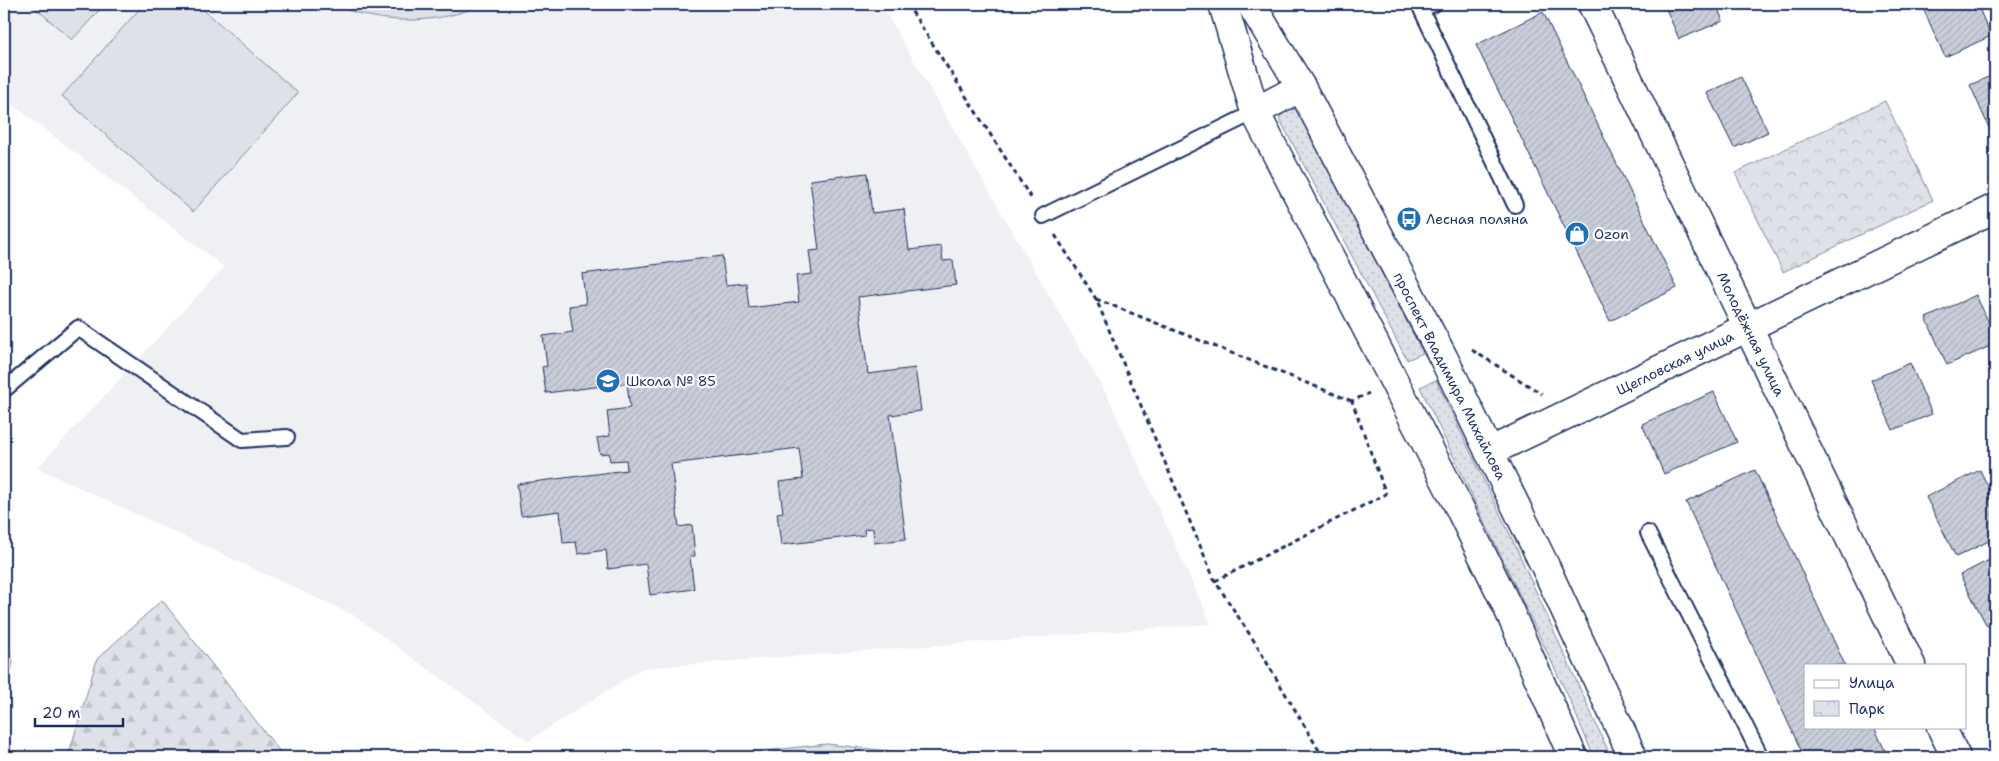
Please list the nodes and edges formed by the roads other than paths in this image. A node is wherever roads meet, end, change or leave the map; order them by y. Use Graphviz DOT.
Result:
graph roads {
  1 [pos="1223,4"];
  2 [pos="1251,4"];
  3 [pos="1434,4"];
  4 [pos="1592,4"];
  5 [pos="1301,87"];
  6 [pos="1254,112"];
  7 [pos="1515,205"];
  8 [pos="1995,208"];
  9 [pos="1043,216"];
  10 [pos="1748,327"];
  11 [pos="4,390"];
  12 [pos="287,436"];
  13 [pos="1489,452"];
  14 [pos="1648,533"];
  15 [pos="1911,664"];
  16 [pos="1942,728"];
  17 [pos="1573,757"];
  18 [pos="1633,757"];
  19 [pos="1761,757"];
  20 [pos="1956,757"];
  1 -- 6 [label="main road"];
  2 -- 5 [label="main road, проспект Владимира Михайлова"];
  3 -- 7 [label="lane"];
  4 -- 10 [label="main road, Молодёжная улица"];
  5 -- 6 [label="main road"];
  5 -- 13 [label="main road, проспект Владимира Михайлова"];
  6 -- 9 [label="lane"];
  6 -- 17 [label="main road"];
  8 -- 10 [label="main road, Щегловская улица"];
  10 -- 13 [label="main road, Щегловская улица"];
  10 -- 15 [label="main road, Молодёжная улица"];
  11 -- 12 [label="lane"];
  13 -- 18 [label="main road, проспект Владимира Михайлова"];
  14 -- 19 [label="lane"];
  16 -- 20 [label="main road"];
}
